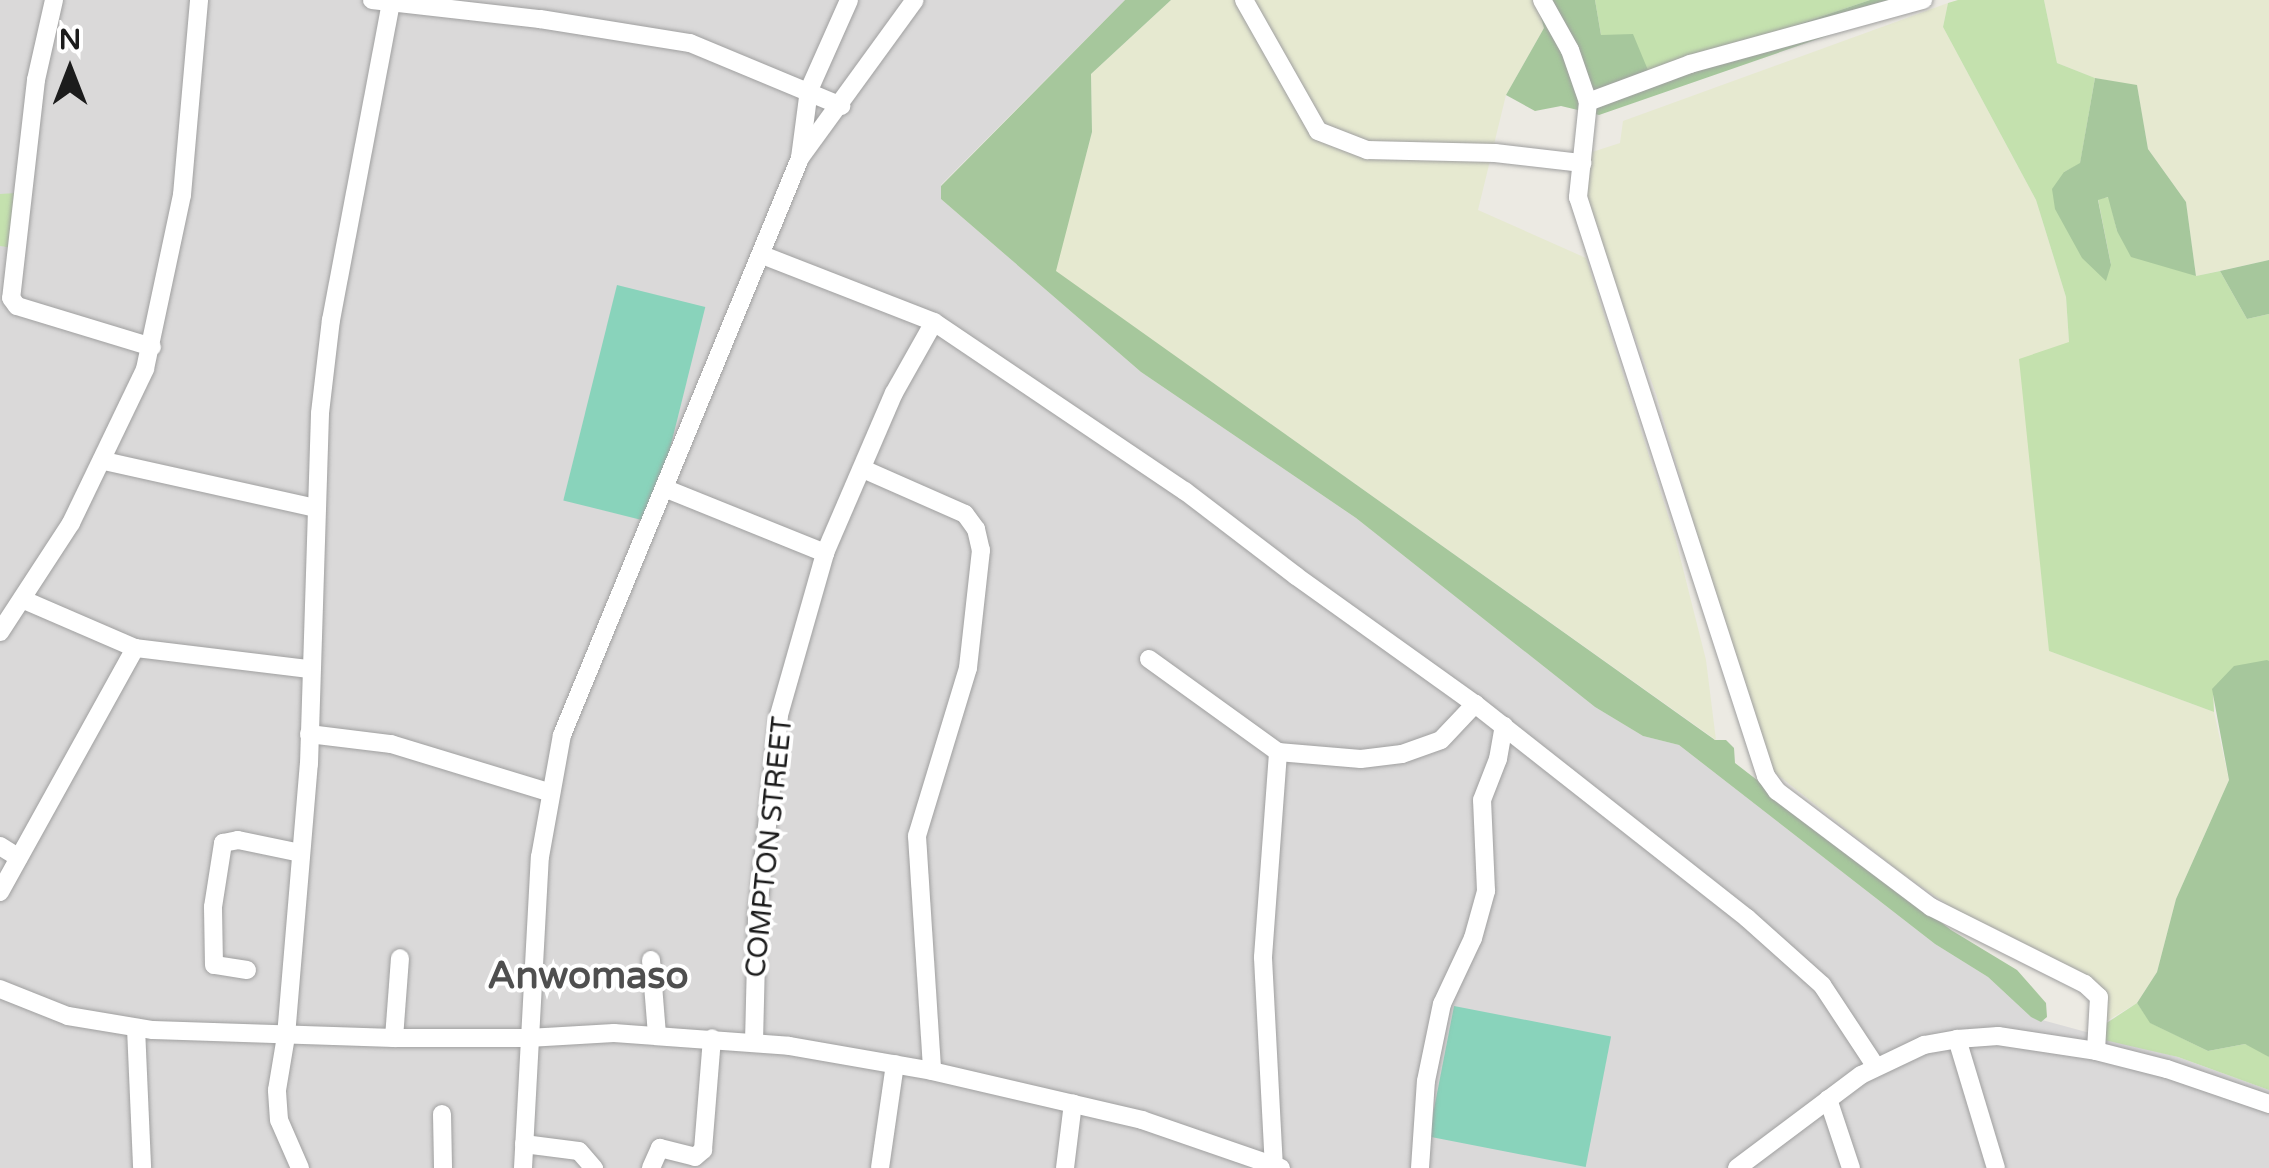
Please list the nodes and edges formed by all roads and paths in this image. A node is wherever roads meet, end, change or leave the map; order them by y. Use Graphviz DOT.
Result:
graph roads {
  1 [pos="54,0"];
  2 [pos="198,0"];
  3 [pos="372,0"];
  4 [pos="849,0"];
  5 [pos="915,0"];
  6 [pos="1244,0"];
  7 [pos="1542,0"];
  8 [pos="1924,0"];
  9 [pos="392,3"];
  10 [pos="542,10"];
  11 [pos="809,90"];
  12 [pos="1588,102"];
  13 [pos="841,106"];
  14 [pos="800,158"];
  15 [pos="1582,163"];
  16 [pos="762,255"];
  17 [pos="934,322"];
  18 [pos="152,347"];
  19 [pos="104,461"];
  20 [pos="863,469"];
  21 [pos="664,488"];
  22 [pos="316,508"];
  23 [pos="824,553"];
  24 [pos="24,600"];
  25 [pos="0,632"];
  26 [pos="135,648"];
  27 [pos="1148,659"];
  28 [pos="310,669"];
  29 [pos="1475,704"];
  30 [pos="1504,726"];
  31 [pos="310,734"];
  32 [pos="1278,752"];
  33 [pos="548,792"];
  34 [pos="0,846"];
  35 [pos="301,853"];
  36 [pos="19,858"];
  37 [pos="0,892"];
  38 [pos="400,958"];
  39 [pos="650,960"];
  40 [pos="247,970"];
  41 [pos="0,989"];
  42 [pos="136,1028"];
  43 [pos="658,1035"];
  44 [pos="286,1036"];
  45 [pos="394,1038"];
  46 [pos="528,1038"];
  47 [pos="712,1038"];
  48 [pos="1957,1039"];
  49 [pos="754,1042"];
  50 [pos="2096,1051"];
  51 [pos="895,1064"];
  52 [pos="1876,1068"];
  53 [pos="932,1072"];
  54 [pos="1828,1098"];
  55 [pos="1074,1103"];
  56 [pos="2269,1104"];
  57 [pos="442,1114"];
  58 [pos="524,1144"];
  59 [pos="1276,1167"];
  60 [pos="142,1168"];
  61 [pos="300,1168"];
  62 [pos="443,1168"];
  63 [pos="524,1168"];
  64 [pos="594,1168"];
  65 [pos="651,1168"];
  66 [pos="880,1168"];
  67 [pos="1065,1168"];
  68 [pos="1420,1168"];
  69 [pos="1737,1168"];
  70 [pos="1851,1168"];
  71 [pos="1996,1168"];
  1 -- 18 [label="street"];
  2 -- 18 [label="street"];
  3 -- 9 [label="street"];
  4 -- 11 [label="street"];
  5 -- 13 [label="street"];
  6 -- 15 [label="street"];
  7 -- 12 [label="street"];
  8 -- 12 [label="street"];
  9 -- 10 [label="street"];
  9 -- 22 [label="street"];
  10 -- 11 [label="street"];
  11 -- 13 [label="street"];
  11 -- 14 [label="street"];
  12 -- 15 [label="street"];
  13 -- 14 [label="street"];
  14 -- 16 [label="street"];
  15 -- 50 [label="street"];
  16 -- 17 [label="street"];
  16 -- 21 [label="street"];
  17 -- 20 [label="street, COMPTON STREET"];
  17 -- 29 [label="street"];
  18 -- 19 [label="street"];
  19 -- 22 [label="street"];
  19 -- 24 [label="street"];
  20 -- 23 [label="street, COMPTON STREET"];
  20 -- 53 [label="street"];
  21 -- 23 [label="street"];
  21 -- 33 [label="street"];
  22 -- 28 [label="street"];
  23 -- 49 [label="street, COMPTON STREET"];
  24 -- 25 [label="street"];
  24 -- 26 [label="street"];
  26 -- 28 [label="street"];
  26 -- 36 [label="street"];
  27 -- 32 [label="street"];
  28 -- 31 [label="street"];
  29 -- 30 [label="street"];
  29 -- 32 [label="street"];
  30 -- 52 [label="street"];
  30 -- 68 [label="street"];
  31 -- 33 [label="street"];
  31 -- 35 [label="street"];
  32 -- 59 [label="street"];
  33 -- 46 [label="street"];
  34 -- 36 [label="street"];
  35 -- 40 [label="street"];
  35 -- 44 [label="street"];
  36 -- 37 [label="street"];
  38 -- 45 [label="street"];
  39 -- 43 [label="street"];
  41 -- 42 [label="street"];
  42 -- 44 [label="street"];
  42 -- 60 [label="street"];
  43 -- 46 [label="street"];
  43 -- 47 [label="street"];
  44 -- 45 [label="street"];
  44 -- 61 [label="street"];
  45 -- 46 [label="street"];
  46 -- 58 [label="street"];
  47 -- 49 [label="street"];
  47 -- 65 [label="street"];
  48 -- 50 [label="street"];
  48 -- 52 [label="street"];
  48 -- 71 [label="street"];
  49 -- 51 [label="street"];
  50 -- 56 [label="street"];
  51 -- 53 [label="street"];
  51 -- 66 [label="street"];
  52 -- 54 [label="street"];
  53 -- 55 [label="street"];
  54 -- 69 [label="street"];
  54 -- 70 [label="street"];
  55 -- 59 [label="street"];
  55 -- 67 [label="street"];
  57 -- 62 [label="street"];
  58 -- 63 [label="street"];
  58 -- 64 [label="street"];
}
